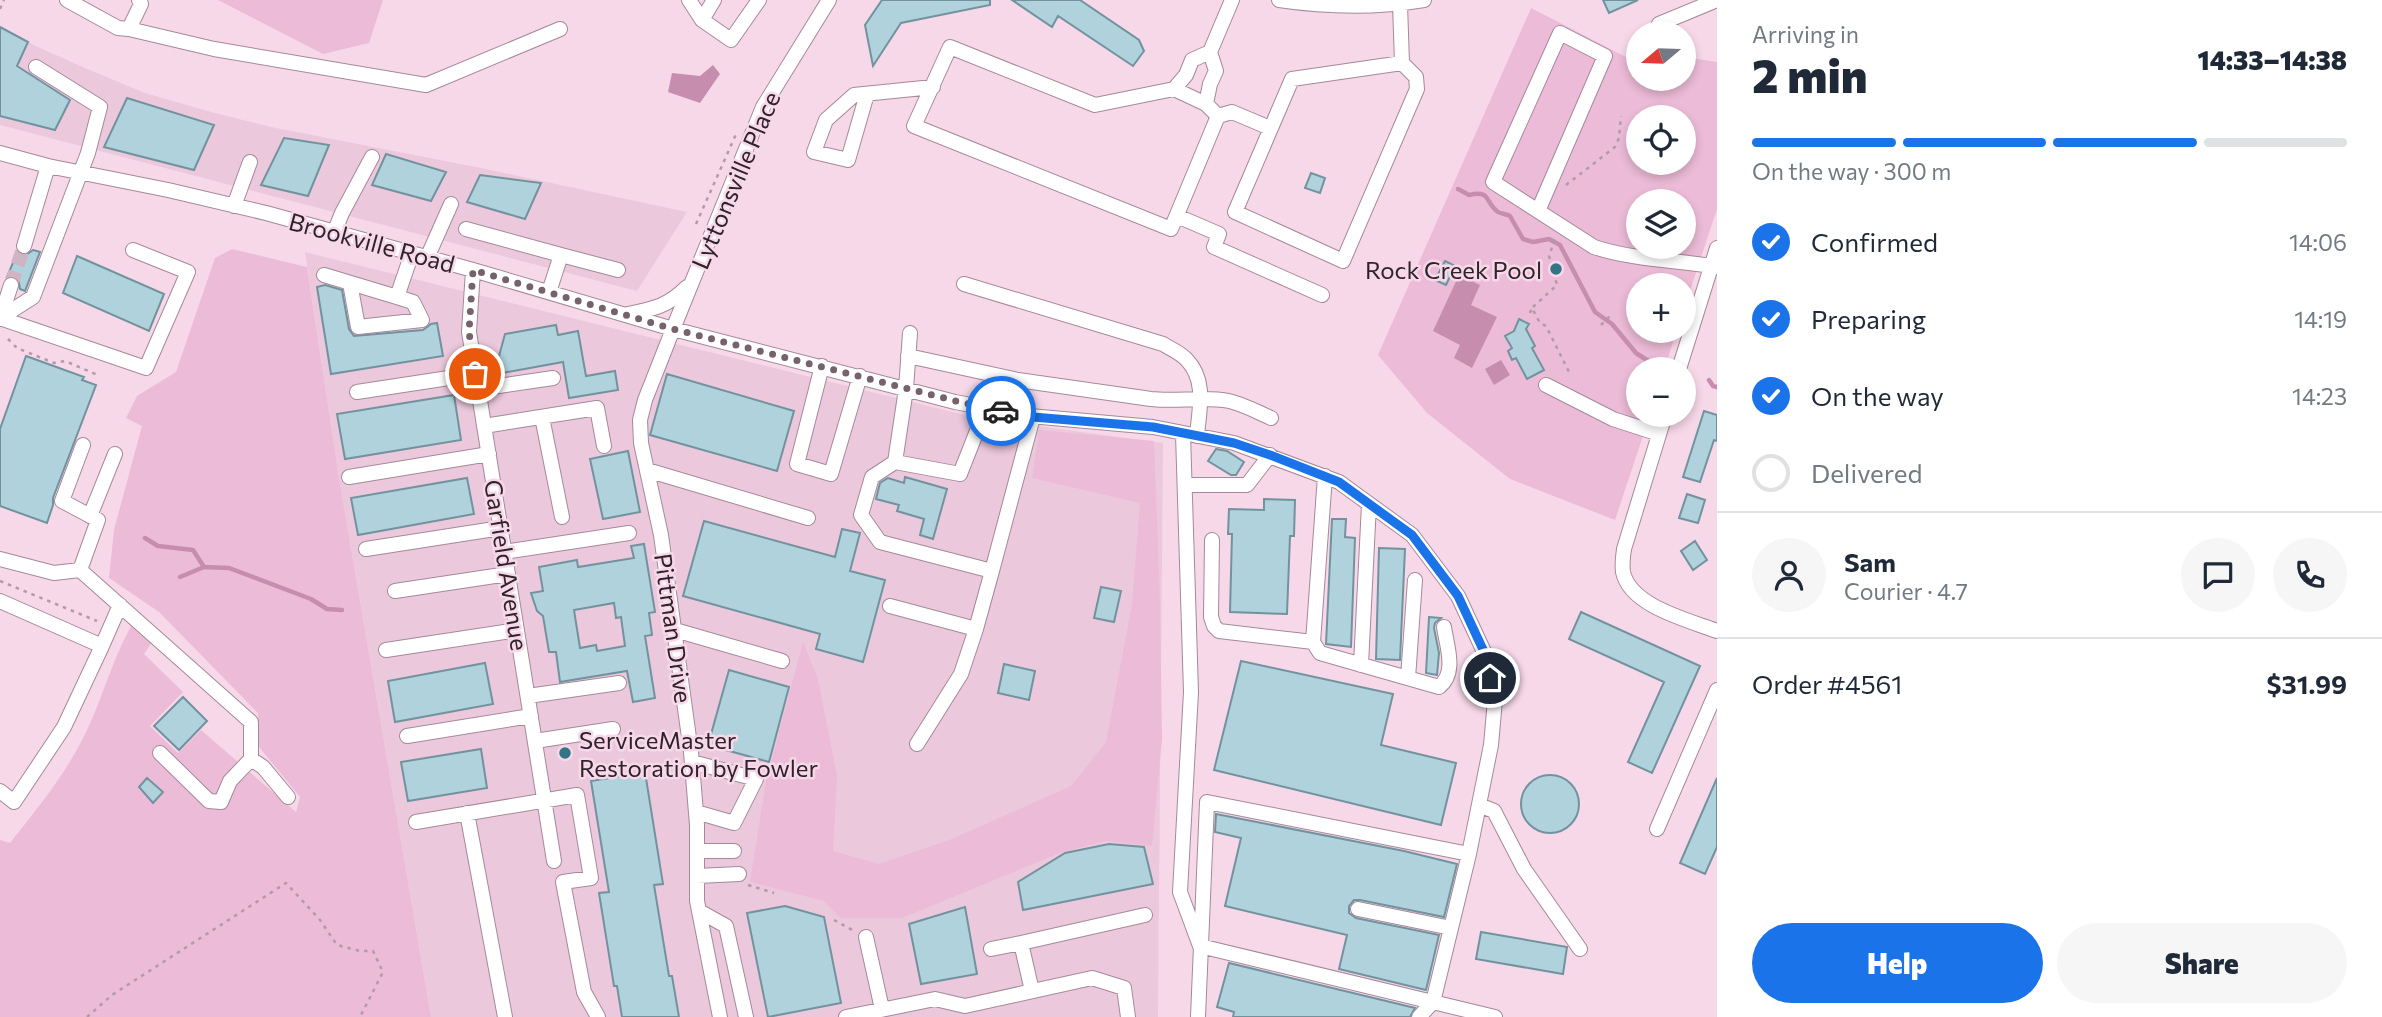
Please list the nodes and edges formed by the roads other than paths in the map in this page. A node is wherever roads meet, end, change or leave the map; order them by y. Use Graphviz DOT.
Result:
graph roads {
  1 [pos="68,0"];
  2 [pos="139,0"];
  3 [pos="689,0"];
  4 [pos="714,0"];
  5 [pos="759,0"];
  6 [pos="830,0"];
  7 [pos="1232,0"];
  8 [pos="1279,0"];
  9 [pos="1424,0"];
  10 [pos="1717,0"];
  11 [pos="1400,4"];
  12 [pos="702,20"];
  13 [pos="1666,21"];
  14 [pos="129,29"];
  15 [pos="560,29"];
  16 [pos="1210,52"];
  17 [pos="1402,62"];
  18 [pos="36,67"];
  19 [pos="933,87"];
  20 [pos="1174,89"];
  21 [pos="867,94"];
  22 [pos="1206,104"];
  23 [pos="1218,116"];
  24 [pos="1270,128"];
  25 [pos="0,153"];
  26 [pos="372,156"];
  27 [pos="250,162"];
  28 [pos="48,166"];
  29 [pos="80,173"];
  30 [pos="451,204"];
  31 [pos="234,206"];
  32 [pos="1538,211"];
  33 [pos="1177,216"];
  34 [pos="466,229"];
  35 [pos="334,233"];
  36 [pos="24,246"];
  37 [pos="1717,248"];
  38 [pos="133,250"];
  39 [pos="412,253"];
  40 [pos="561,255"];
  41 [pos="428,258"];
  42 [pos="1714,267"];
  43 [pos="473,270"];
  44 [pos="618,270"];
  45 [pos="324,275"];
  46 [pos="350,283"];
  47 [pos="691,284"];
  48 [pos="964,284"];
  49 [pos="11,285"];
  50 [pos="549,292"];
  51 [pos="1322,295"];
  52 [pos="397,297"];
  53 [pos="626,314"];
  54 [pos="0,318"];
  55 [pos="673,329"];
  56 [pos="910,332"];
  57 [pos="908,356"];
  58 [pos="1683,357"];
  59 [pos="822,366"];
  60 [pos="475,374"];
  61 [pos="860,376"];
  62 [pos="553,378"];
  63 [pos="1546,385"];
  64 [pos="906,388"];
  65 [pos="478,389"];
  66 [pos="357,392"];
  67 [pos="1201,398"];
  68 [pos="986,408"];
  69 [pos="542,417"];
  70 [pos="1033,417"];
  71 [pos="1270,418"];
  72 [pos="484,426"];
  73 [pos="1661,427"];
  74 [pos="1659,434"];
  75 [pos="1190,435"];
  76 [pos="83,445"];
  77 [pos="604,446"];
  78 [pos="115,454"];
  79 [pos="489,454"];
  80 [pos="1270,455"];
  81 [pos="895,462"];
  82 [pos="647,471"];
  83 [pos="349,477"];
  84 [pos="1325,477"];
  85 [pos="1185,485"];
  86 [pos="1369,504"];
  87 [pos="90,516"];
  88 [pos="562,517"];
  89 [pos="808,518"];
  90 [pos="501,528"];
  91 [pos="629,533"];
  92 [pos="1212,540"];
  93 [pos="366,549"];
  94 [pos="504,552"];
  95 [pos="0,559"];
  96 [pos="80,570"];
  97 [pos="992,571"];
  98 [pos="508,574"];
  99 [pos="1415,580"];
  100 [pos="395,591"];
  101 [pos="0,601"];
  102 [pos="120,605"];
  103 [pos="890,606"];
  104 [pos="1444,627"];
  105 [pos="976,629"];
  106 [pos="517,630"];
  107 [pos="675,630"];
  108 [pos="1717,631"];
  109 [pos="1314,642"];
  110 [pos="102,646"];
  111 [pos="387,650"];
  112 [pos="782,661"];
  113 [pos="1362,665"];
  114 [pos="1408,678"];
  115 [pos="619,682"];
  116 [pos="1717,690"];
  117 [pos="528,696"];
  118 [pos="531,716"];
  119 [pos="614,729"];
  120 [pos="407,736"];
  121 [pos="535,741"];
  122 [pos="918,744"];
  123 [pos="160,752"];
  124 [pos="251,759"];
  125 [pos="692,762"];
  126 [pos="0,791"];
  127 [pos="288,797"];
  128 [pos="545,799"];
  129 [pos="1479,805"];
  130 [pos="696,812"];
  131 [pos="467,813"];
  132 [pos="416,822"];
  133 [pos="1657,829"];
  134 [pos="697,851"];
  135 [pos="734,851"];
  136 [pos="1469,854"];
  137 [pos="554,860"];
  138 [pos="739,874"];
  139 [pos="697,876"];
  140 [pos="1358,909"];
  141 [pos="699,911"];
  142 [pos="1145,915"];
  143 [pos="1451,928"];
  144 [pos="866,937"];
  145 [pos="1021,943"];
  146 [pos="1200,946"];
  147 [pos="1580,949"];
  148 [pos="991,950"];
  149 [pos="1032,991"];
  150 [pos="1433,1002"];
  151 [pos="882,1009"];
  152 [pos="959,1011"];
  153 [pos="505,1017"];
  154 [pos="598,1017"];
  155 [pos="720,1017"];
  156 [pos="746,1017"];
  157 [pos="846,1017"];
  158 [pos="1128,1017"];
  159 [pos="1198,1017"];
  160 [pos="1419,1017"];
  161 [pos="1495,1017"];
  1 -- 14 [label="street"];
  2 -- 14 [label="street"];
  3 -- 12 [label="street"];
  4 -- 12 [label="street"];
  5 -- 12 [label="street"];
  6 -- 47 [label="street, Lyttonsville Place"];
  7 -- 16 [label="street"];
  8 -- 11 [label="street"];
  9 -- 11 [label="street"];
  10 -- 13 [label="street"];
  11 -- 17 [label="street"];
  14 -- 15 [label="street"];
  16 -- 20 [label="street"];
  16 -- 22 [label="street"];
  17 -- 24 [label="street"];
  17 -- 24 [label="street"];
  18 -- 29 [label="street"];
  19 -- 20 [label="street"];
  19 -- 21 [label="street"];
  19 -- 33 [label="street"];
  20 -- 22 [label="street"];
  21 -- 21 [label="street"];
  22 -- 23 [label="street"];
  23 -- 24 [label="street"];
  23 -- 33 [label="street"];
  25 -- 28 [label="street, Brookville Road"];
  26 -- 35 [label="street"];
  27 -- 31 [label="street"];
  28 -- 29 [label="street, Brookville Road"];
  28 -- 36 [label="street"];
  29 -- 31 [label="street, Brookville Road"];
  29 -- 54 [label="street"];
  30 -- 41 [label="street"];
  31 -- 35 [label="street, Brookville Road"];
  32 -- 32 [label="street"];
  32 -- 42 [label="street"];
  33 -- 51 [label="street"];
  34 -- 40 [label="street"];
  35 -- 39 [label="street, Brookville Road"];
  37 -- 42 [label="street"];
  38 -- 54 [label="street"];
  39 -- 41 [label="street, Brookville Road"];
  39 -- 52 [label="street"];
  40 -- 44 [label="street"];
  40 -- 50 [label="street"];
  41 -- 43 [label="street, Brookville Road"];
  42 -- 58 [label="street"];
  43 -- 50 [label="street, Brookville Road"];
  43 -- 60 [label="street, Garfield Avenue"];
  45 -- 46 [label="street"];
  46 -- 52 [label="street"];
  46 -- 52 [label="street"];
  47 -- 53 [label="street"];
  47 -- 55 [label="street, Lyttonsville Place"];
  48 -- 67 [label="street"];
  49 -- 54 [label="street"];
  50 -- 53 [label="street, Brookville Road"];
  53 -- 55 [label="street, Brookville Road"];
  55 -- 59 [label="street, Brookville Road"];
  55 -- 82 [label="street, Pittman Drive"];
  56 -- 57 [label="street"];
  57 -- 64 [label="street"];
  57 -- 67 [label="street"];
  59 -- 61 [label="street, Brookville Road"];
  59 -- 61 [label="street"];
  60 -- 65 [label="street, Garfield Avenue"];
  60 -- 66 [label="street"];
  61 -- 64 [label="street, Brookville Road"];
  62 -- 65 [label="street"];
  63 -- 74 [label="street"];
  64 -- 68 [label="street, Brookville Road"];
  64 -- 81 [label="street"];
  65 -- 72 [label="street, Garfield Avenue"];
  67 -- 71 [label="street"];
  67 -- 75 [label="street"];
  68 -- 70 [label="street, Brookville Road"];
  68 -- 81 [label="street"];
  69 -- 72 [label="street"];
  69 -- 77 [label="street"];
  69 -- 88 [label="street"];
  70 -- 75 [label="street, Brookville Road"];
  70 -- 97 [label="street"];
  72 -- 79 [label="street, Garfield Avenue"];
  73 -- 74 [label="street"];
  74 -- 108 [label="street"];
  75 -- 80 [label="street, Brookville Road"];
  75 -- 85 [label="street"];
  76 -- 87 [label="street"];
  78 -- 87 [label="street"];
  79 -- 83 [label="street"];
  79 -- 90 [label="street, Garfield Avenue"];
  80 -- 84 [label="street, Brookville Road"];
  80 -- 85 [label="street"];
  81 -- 97 [label="street"];
  82 -- 89 [label="street"];
  82 -- 107 [label="street, Pittman Drive"];
  84 -- 86 [label="street, Brookville Road"];
  84 -- 109 [label="street"];
  85 -- 146 [label="street"];
  86 -- 113 [label="street"];
  86 -- 129 [label="street, Brookville Road"];
  87 -- 96 [label="street"];
  90 -- 93 [label="street"];
  90 -- 94 [label="street, Garfield Avenue"];
  91 -- 94 [label="street"];
  92 -- 109 [label="street"];
  94 -- 98 [label="street, Garfield Avenue"];
  95 -- 96 [label="street"];
  96 -- 102 [label="street"];
  97 -- 105 [label="street"];
  98 -- 100 [label="street"];
  98 -- 106 [label="street, Garfield Avenue"];
  99 -- 114 [label="street"];
  101 -- 110 [label="street"];
  102 -- 110 [label="street"];
  102 -- 124 [label="street"];
  103 -- 105 [label="street"];
  104 -- 114 [label="street"];
  105 -- 122 [label="street"];
  106 -- 111 [label="street"];
  106 -- 117 [label="street, Garfield Avenue"];
  107 -- 112 [label="street"];
  107 -- 125 [label="street, Pittman Drive"];
  109 -- 113 [label="street"];
  110 -- 126 [label="street"];
  113 -- 114 [label="street"];
  115 -- 117 [label="street"];
  116 -- 133 [label="street"];
  117 -- 118 [label="street, Garfield Avenue"];
  118 -- 120 [label="street"];
  118 -- 121 [label="street, Garfield Avenue"];
  119 -- 121 [label="street"];
  121 -- 128 [label="street, Garfield Avenue"];
  123 -- 124 [label="street"];
  124 -- 127 [label="street"];
  125 -- 130 [label="street, Pittman Drive"];
  125 -- 130 [label="street"];
  128 -- 131 [label="street"];
  128 -- 137 [label="street, Garfield Avenue"];
  128 -- 154 [label="street"];
  129 -- 136 [label="street, Brookville Road"];
  129 -- 147 [label="street"];
  130 -- 134 [label="street, Pittman Drive"];
  131 -- 132 [label="street"];
  131 -- 153 [label="street"];
  134 -- 135 [label="street"];
  134 -- 139 [label="street, Pittman Drive"];
  136 -- 143 [label="street, Brookville Road"];
  136 -- 146 [label="street"];
  138 -- 139 [label="street"];
  139 -- 141 [label="street, Pittman Drive"];
  140 -- 143 [label="street"];
  141 -- 155 [label="street, Pittman Drive"];
  141 -- 156 [label="street"];
  142 -- 145 [label="street"];
  143 -- 150 [label="street, Brookville Road"];
  144 -- 151 [label="street"];
  145 -- 148 [label="street"];
  145 -- 149 [label="street"];
  146 -- 150 [label="street"];
  146 -- 159 [label="street"];
  149 -- 152 [label="street"];
  149 -- 158 [label="street"];
  150 -- 160 [label="street"];
  150 -- 161 [label="street"];
  151 -- 152 [label="street"];
  151 -- 157 [label="street"];
}
